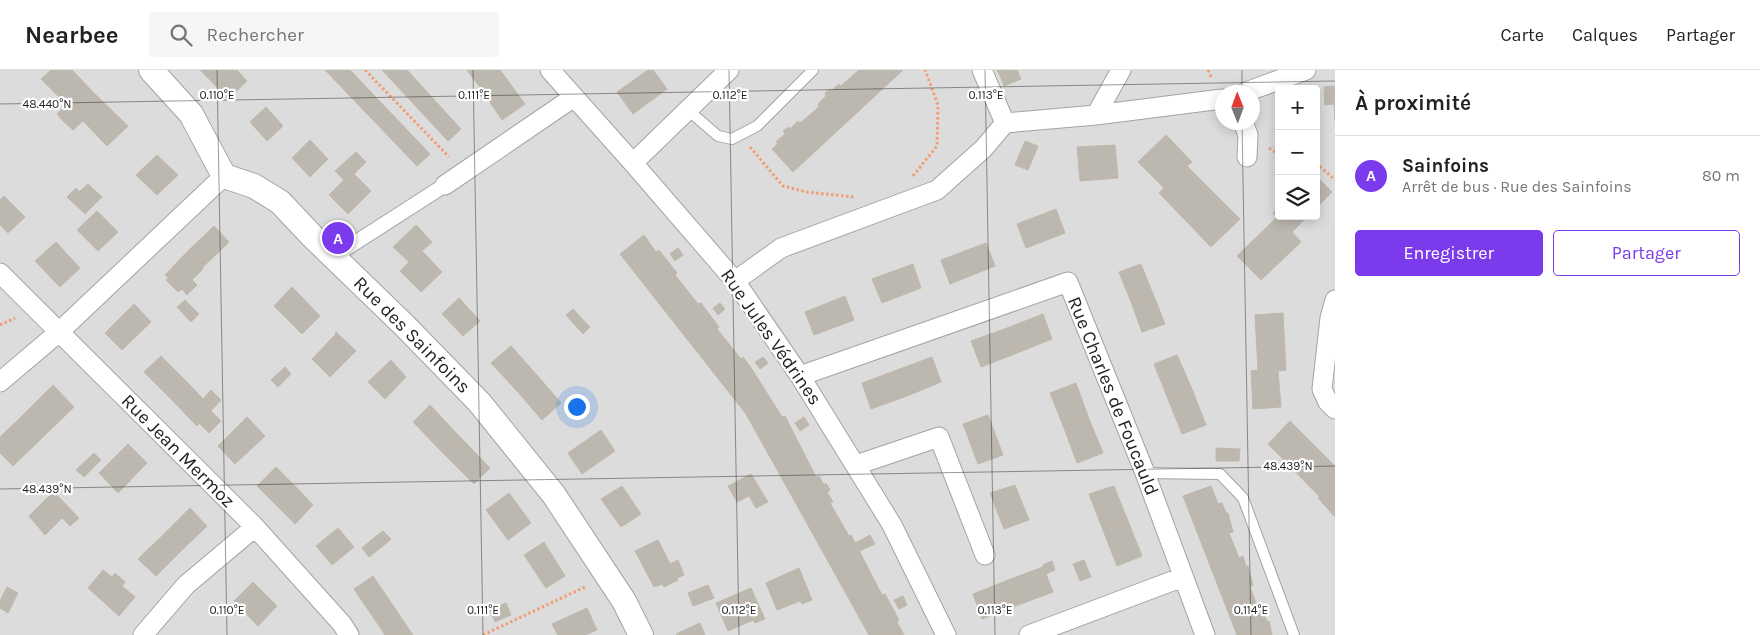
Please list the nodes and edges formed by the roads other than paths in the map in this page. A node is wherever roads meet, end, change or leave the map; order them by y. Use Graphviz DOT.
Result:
graph roads {
  1 [pos="152,70"];
  2 [pos="550,70"];
  3 [pos="729,70"];
  4 [pos="813,70"];
  5 [pos="982,70"];
  6 [pos="1122,70"];
  7 [pos="1306,70"];
  8 [pos="1260,87"];
  9 [pos="574,97"];
  10 [pos="1215,100"];
  11 [pos="688,110"];
  12 [pos="1096,115"];
  13 [pos="1005,123"];
  14 [pos="1246,130"];
  15 [pos="1247,157"];
  16 [pos="633,162"];
  17 [pos="224,176"];
  18 [pos="445,185"];
  19 [pos="333,257"];
  20 [pos="0,273"];
  21 [pos="735,281"];
  22 [pos="1335,300"];
  23 [pos="59,332"];
  24 [pos="800,376"];
  25 [pos="0,382"];
  26 [pos="1335,409"];
  27 [pos="856,465"];
  28 [pos="1145,473"];
  29 [pos="255,528"];
  30 [pos="985,555"];
  31 [pos="1183,577"];
  32 [pos="143,635"];
  33 [pos="349,635"];
  34 [pos="640,635"];
  35 [pos="946,635"];
  36 [pos="1029,635"];
  37 [pos="1205,635"];
  38 [pos="1294,635"];
  1 -- 17 [label="street"];
  2 -- 9 [label="street, Rue Jules Védrines"];
  3 -- 11 [label="street"];
  4 -- 11 [label="lane"];
  5 -- 13 [label="street"];
  6 -- 12 [label="street"];
  7 -- 8 [label="street"];
  9 -- 16 [label="street, Rue Jules Védrines"];
  9 -- 18 [label="street"];
  10 -- 12 [label="street"];
  11 -- 16 [label="street"];
  12 -- 13 [label="street"];
  13 -- 21 [label="street"];
  14 -- 15 [label="street"];
  16 -- 21 [label="street, Rue Jules Védrines"];
  17 -- 19 [label="street, Rue des Sainfoins"];
  17 -- 23 [label="street"];
  18 -- 19 [label="street"];
  19 -- 34 [label="street, Rue des Sainfoins"];
  20 -- 23 [label="street, Rue Jean Mermoz"];
  21 -- 24 [label="street, Rue Jules Védrines"];
  22 -- 26 [label="street"];
  23 -- 25 [label="street"];
  23 -- 29 [label="street, Rue Jean Mermoz"];
  24 -- 27 [label="street, Rue Jules Védrines"];
  24 -- 28 [label="street, Rue Charles de Foucauld"];
  27 -- 30 [label="street"];
  27 -- 35 [label="street, Rue Jules Védrines"];
  28 -- 31 [label="street, Rue Charles de Foucauld"];
  28 -- 38 [label="lane"];
  29 -- 32 [label="street"];
  29 -- 33 [label="street, Rue Jean Mermoz"];
  31 -- 36 [label="street"];
  31 -- 37 [label="street, Rue Charles de Foucauld"];
}
